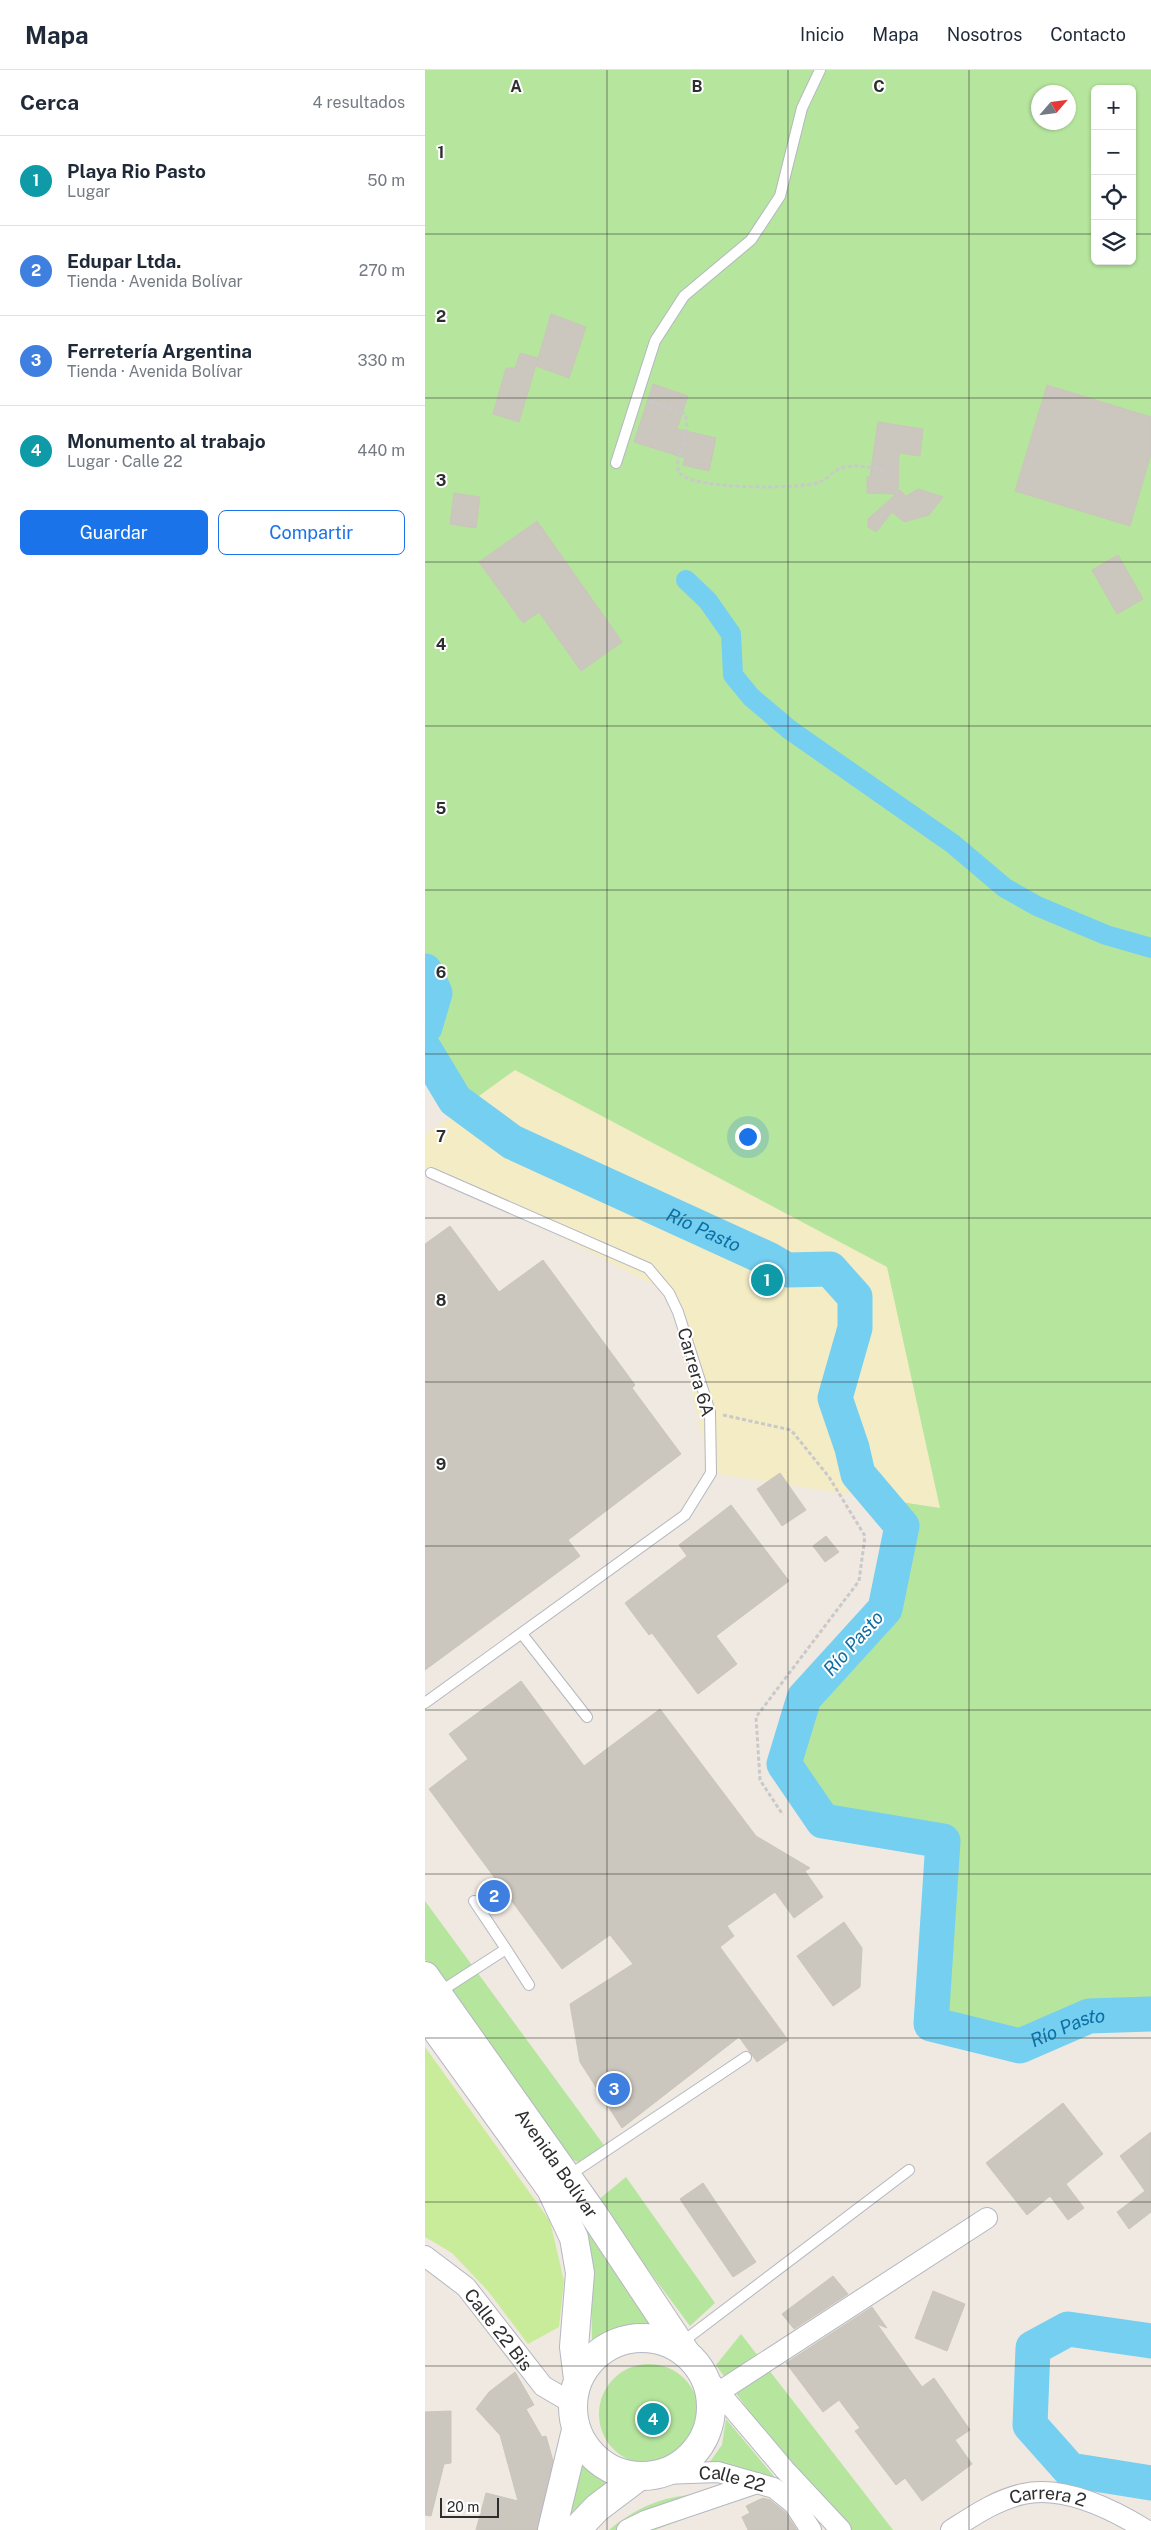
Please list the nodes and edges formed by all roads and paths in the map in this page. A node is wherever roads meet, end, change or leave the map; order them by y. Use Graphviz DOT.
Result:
graph roads {
  1 [pos="819,70"];
  2 [pos="637,398"];
  3 [pos="616,463"];
  4 [pos="887,473"];
  5 [pos="431,1173"];
  6 [pos="710,1412"];
  7 [pos="522,1634"];
  8 [pos="425,1703"];
  9 [pos="587,1717"];
  10 [pos="783,1815"];
  11 [pos="474,1901"];
  12 [pos="506,1949"];
  13 [pos="529,1985"];
  14 [pos="429,1995"];
  15 [pos="746,2057"];
  16 [pos="909,2170"];
  17 [pos="567,2176"];
  18 [pos="987,2218"];
  19 [pos="425,2256"];
  20 [pos="697,2365"];
  21 [pos="575,2391"];
  22 [pos="576,2430"];
  23 [pos="651,2475"];
  24 [pos="757,2483"];
  25 [pos="553,2530"];
  26 [pos="576,2530"];
  27 [pos="627,2530"];
  28 [pos="811,2530"];
  29 [pos="841,2530"];
  30 [pos="951,2530"];
  31 [pos="1146,2530"];
  1 -- 2 [label="lane"];
  2 -- 3 [label="lane"];
  2 -- 4 [label="path"];
  5 -- 6 [label="lane, Carrera 6A"];
  6 -- 7 [label="lane, Carrera 6A"];
  6 -- 10 [label="path"];
  7 -- 8 [label="lane, Carrera 6A"];
  7 -- 9 [label="lane"];
  11 -- 12 [label="lane"];
  12 -- 13 [label="lane"];
  12 -- 14 [label="lane"];
  14 -- 17 [label="main road, Avenida Bolívar"];
  14 -- 21 [label="main road, Avenida Bolívar"];
  15 -- 17 [label="lane"];
  16 -- 20 [label="lane"];
  17 -- 20 [label="main road, Avenida Bolívar"];
  18 -- 20 [label="street"];
  19 -- 21 [label="street, Calle 22 Bis"];
  20 -- 21 [label="main road"];
  20 -- 23 [label="main road"];
  20 -- 29 [label="street, Avenida Bolívar"];
  21 -- 22 [label="main road"];
  22 -- 23 [label="main road"];
  22 -- 25 [label="main road"];
  23 -- 24 [label="street, Calle 22"];
  23 -- 26 [label="main road"];
  24 -- 27 [label="street"];
  24 -- 28 [label="street, Calle 22"];
  30 -- 31 [label="street, Carrera 2"];
}
